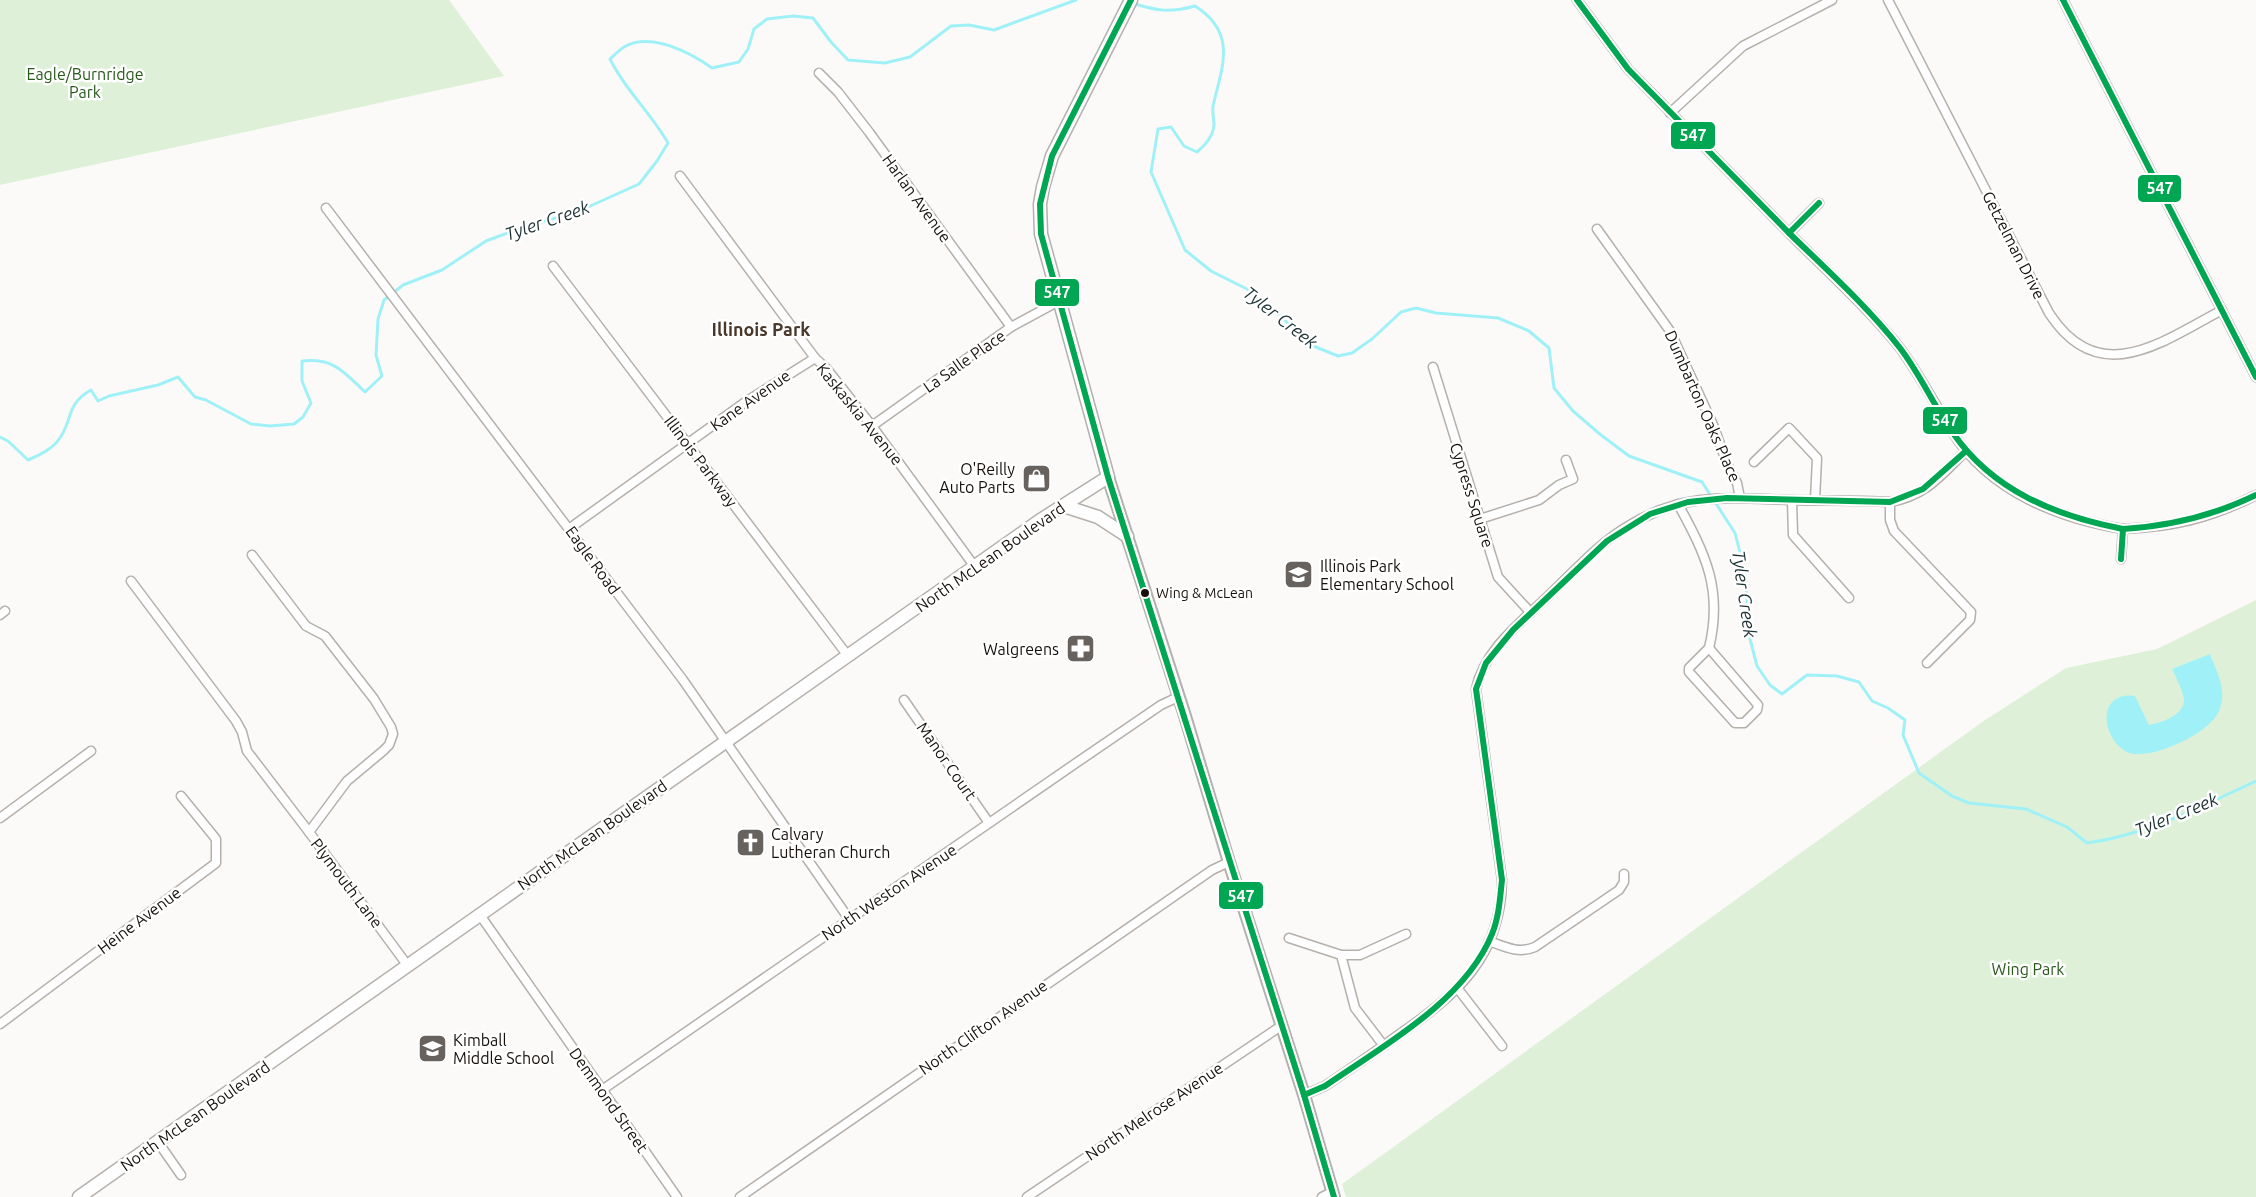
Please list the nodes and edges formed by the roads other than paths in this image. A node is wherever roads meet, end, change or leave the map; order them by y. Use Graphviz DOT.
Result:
graph roads {
  1 [pos="1131,0"];
  2 [pos="1577,0"];
  3 [pos="1832,0"];
  4 [pos="1888,0"];
  5 [pos="2063,0"];
  6 [pos="819,73"];
  7 [pos="1670,113"];
  8 [pos="680,176"];
  9 [pos="1819,203"];
  10 [pos="326,208"];
  11 [pos="1597,229"];
  12 [pos="1789,233"];
  13 [pos="553,266"];
  14 [pos="1059,301"];
  15 [pos="2222,310"];
  16 [pos="1011,327"];
  17 [pos="815,358"];
  18 [pos="1433,367"];
  19 [pos="2256,377"];
  20 [pos="872,426"];
  21 [pos="688,444"];
  22 [pos="1966,451"];
  23 [pos="1566,460"];
  24 [pos="1754,462"];
  25 [pos="1107,477"];
  26 [pos="2256,495"];
  27 [pos="1736,498"];
  28 [pos="1792,500"];
  29 [pos="1815,500"];
  30 [pos="1890,502"];
  31 [pos="1678,504"];
  32 [pos="1064,506"];
  33 [pos="1480,519"];
  34 [pos="570,528"];
  35 [pos="2122,529"];
  36 [pos="1126,536"];
  37 [pos="252,555"];
  38 [pos="2121,559"];
  39 [pos="975,567"];
  40 [pos="131,581"];
  41 [pos="1849,598"];
  42 [pos="1531,613"];
  43 [pos="1709,648"];
  44 [pos="848,656"];
  45 [pos="1927,663"];
  46 [pos="1178,697"];
  47 [pos="904,700"];
  48 [pos="725,742"];
  49 [pos="91,751"];
  50 [pos="182,796"];
  51 [pos="0,818"];
  52 [pos="989,823"];
  53 [pos="309,832"];
  54 [pos="1229,862"];
  55 [pos="1624,874"];
  56 [pos="480,915"];
  57 [pos="849,919"];
  58 [pos="1406,934"];
  59 [pos="1289,939"];
  60 [pos="1489,941"];
  61 [pos="1341,955"];
  62 [pos="408,966"];
  63 [pos="1458,989"];
  64 [pos="0,1024"];
  65 [pos="1281,1026"];
  66 [pos="1384,1046"];
  67 [pos="1502,1046"];
  68 [pos="602,1090"];
  69 [pos="1304,1095"];
  70 [pos="158,1142"];
  71 [pos="181,1175"];
  72 [pos="1329,1195"];
  73 [pos="79,1197"];
  74 [pos="676,1197"];
  75 [pos="740,1197"];
  76 [pos="1028,1197"];
  1 -- 14 [label="main road"];
  2 -- 7 [label="street"];
  3 -- 7 [label="street"];
  4 -- 15 [label="street, Getzelman Drive"];
  5 -- 15 [label="street"];
  6 -- 16 [label="street, Harlan Avenue"];
  7 -- 12 [label="street"];
  8 -- 17 [label="street, Kaskaskia Avenue"];
  9 -- 12 [label="street"];
  10 -- 34 [label="street, Eagle Road"];
  11 -- 27 [label="street, Dumbarton Oaks Place"];
  12 -- 22 [label="street"];
  13 -- 21 [label="street, Illinois Parkway"];
  14 -- 16 [label="street, La Salle Place"];
  14 -- 25 [label="main road"];
  15 -- 19 [label="street"];
  16 -- 20 [label="street, La Salle Place"];
  17 -- 20 [label="street, Kaskaskia Avenue"];
  17 -- 21 [label="street, Kane Avenue"];
  18 -- 33 [label="street, Cypress Square"];
  20 -- 39 [label="street, Kaskaskia Avenue"];
  21 -- 34 [label="street, Kane Avenue"];
  21 -- 44 [label="street, Illinois Parkway"];
  22 -- 30 [label="street"];
  22 -- 35 [label="street"];
  23 -- 33 [label="street"];
  24 -- 29 [label="street"];
  25 -- 32 [label="main road, North McLean Boulevard"];
  25 -- 36 [label="street"];
  26 -- 35 [label="street"];
  27 -- 28 [label="street"];
  27 -- 31 [label="street"];
  28 -- 29 [label="street"];
  28 -- 41 [label="street"];
  29 -- 30 [label="street"];
  30 -- 45 [label="street"];
  31 -- 42 [label="street"];
  31 -- 43 [label="street"];
  32 -- 36 [label="main road"];
  32 -- 39 [label="main road, North McLean Boulevard"];
  33 -- 42 [label="street, Cypress Square"];
  34 -- 48 [label="street, Eagle Road"];
  35 -- 38 [label="street"];
  36 -- 46 [label="street"];
  37 -- 53 [label="street, Plymouth Lane"];
  39 -- 44 [label="main road, North McLean Boulevard"];
  40 -- 53 [label="street"];
  42 -- 60 [label="street"];
  43 -- 43 [label="street"];
  44 -- 48 [label="main road, North McLean Boulevard"];
  46 -- 52 [label="street, North Weston Avenue"];
  46 -- 54 [label="street"];
  47 -- 52 [label="street, Manor Court"];
  48 -- 56 [label="main road, North McLean Boulevard"];
  48 -- 57 [label="street, Eagle Road"];
  49 -- 51 [label="street"];
  50 -- 64 [label="street, Heine Avenue"];
  52 -- 57 [label="street, North Weston Avenue"];
  53 -- 62 [label="street, Plymouth Lane"];
  54 -- 65 [label="street"];
  54 -- 75 [label="street, North Clifton Avenue"];
  55 -- 60 [label="street"];
  56 -- 62 [label="main road, North McLean Boulevard"];
  56 -- 68 [label="street, Demmond Street"];
  57 -- 68 [label="street, North Weston Avenue"];
  58 -- 61 [label="street"];
  59 -- 61 [label="street"];
  60 -- 63 [label="street"];
  61 -- 66 [label="street"];
  62 -- 70 [label="main road, North McLean Boulevard"];
  63 -- 66 [label="street"];
  63 -- 67 [label="street"];
  65 -- 69 [label="street"];
  65 -- 76 [label="street, North Melrose Avenue"];
  66 -- 69 [label="street"];
  68 -- 74 [label="street, Demmond Street"];
  69 -- 72 [label="street"];
  70 -- 71 [label="street"];
  70 -- 73 [label="main road, North McLean Boulevard"];
}
